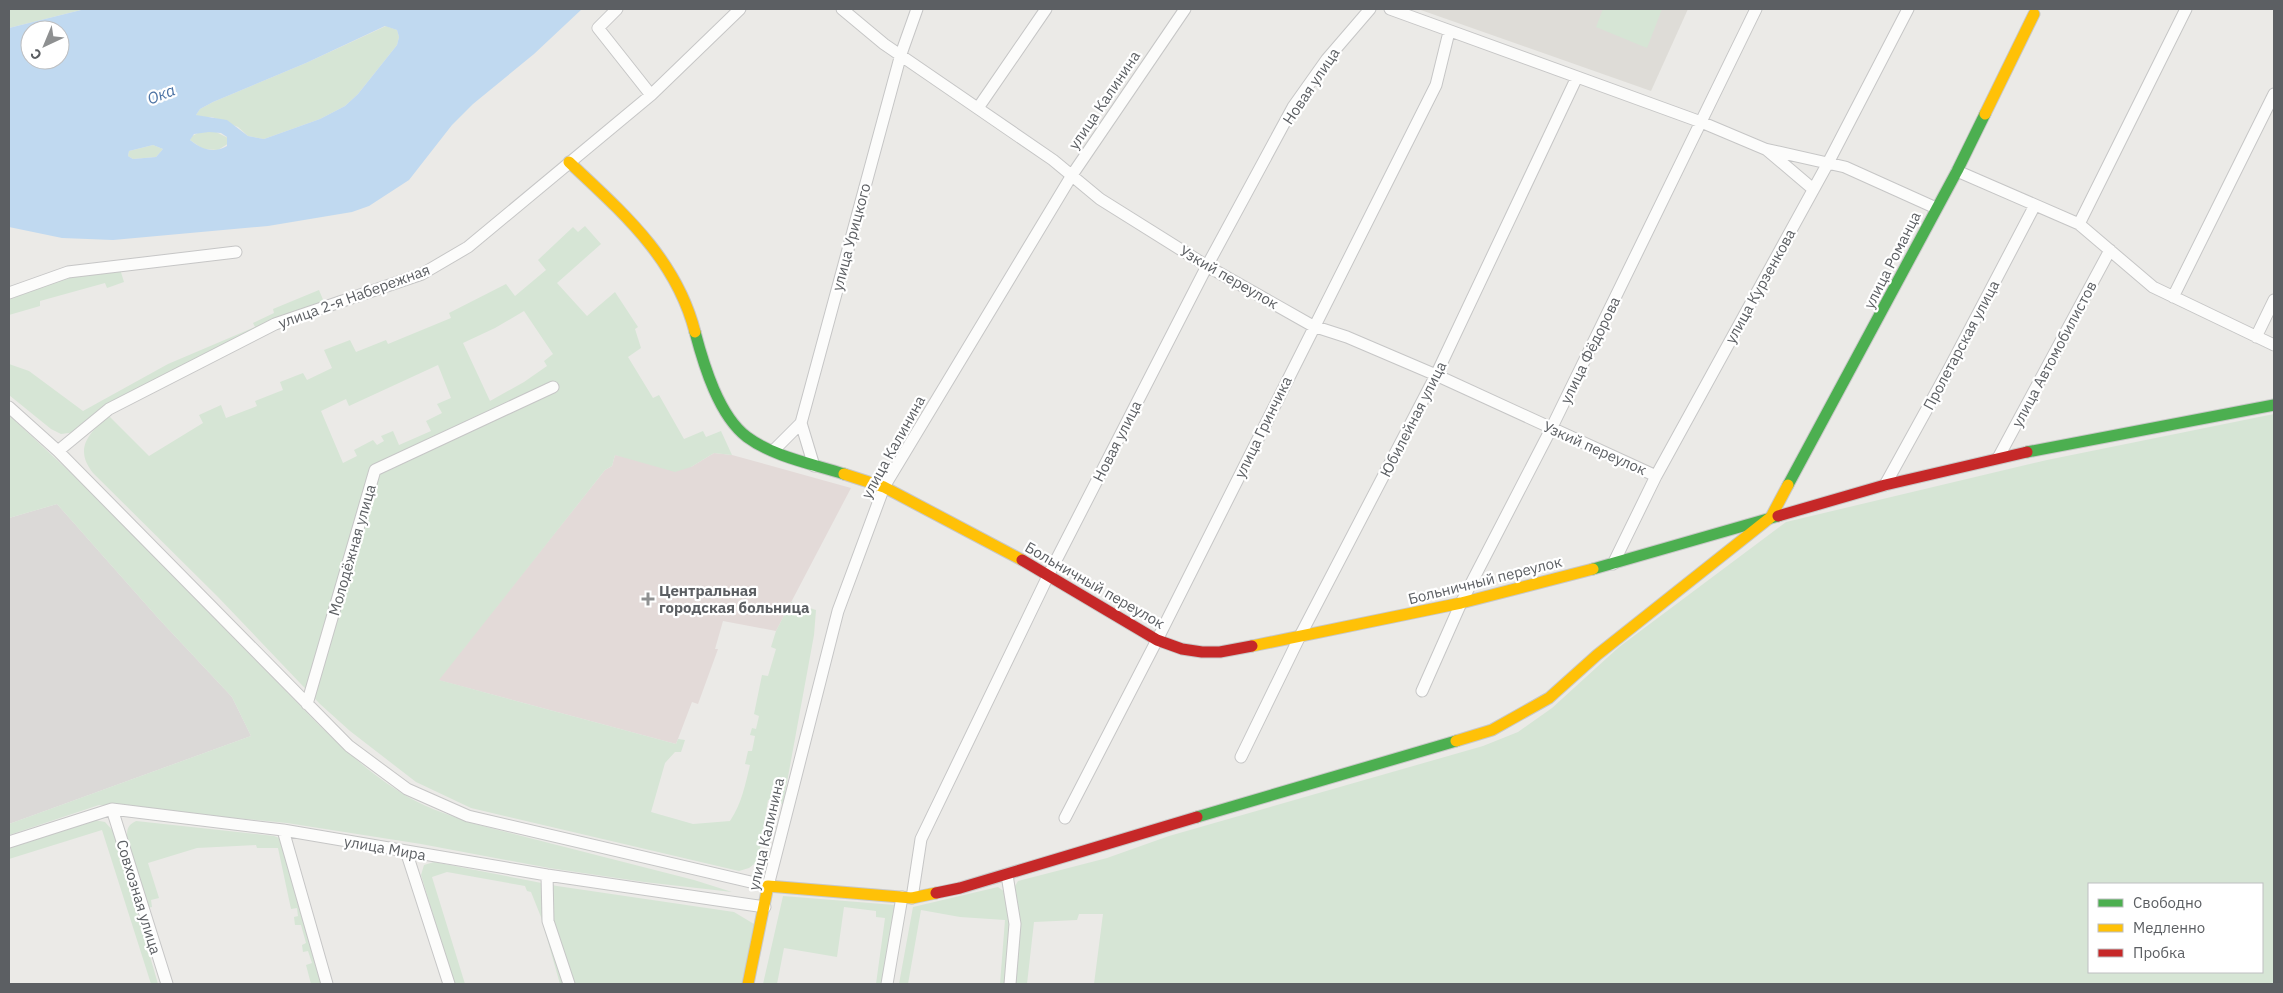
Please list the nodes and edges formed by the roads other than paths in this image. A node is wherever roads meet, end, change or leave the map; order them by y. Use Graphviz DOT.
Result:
graph roads {
  1 [pos="617,9"];
  2 [pos="740,9"];
  3 [pos="842,9"];
  4 [pos="917,9"];
  5 [pos="1046,9"];
  6 [pos="1185,9"];
  7 [pos="1370,9"];
  8 [pos="1390,9"];
  9 [pos="1756,9"];
  10 [pos="1908,9"];
  11 [pos="2186,9"];
  12 [pos="2034,14"];
  13 [pos="1449,32"];
  14 [pos="901,54"];
  15 [pos="1577,78"];
  16 [pos="2274,94"];
  17 [pos="652,95"];
  18 [pos="978,108"];
  19 [pos="1701,122"];
  20 [pos="1765,149"];
  21 [pos="569,162"];
  22 [pos="1828,163"];
  23 [pos="1957,171"];
  24 [pos="1072,175"];
  25 [pos="1813,189"];
  26 [pos="2035,205"];
  27 [pos="1936,208"];
  28 [pos="2078,224"];
  29 [pos="2110,250"];
  30 [pos="236,252"];
  31 [pos="1207,266"];
  32 [pos="9,293"];
  33 [pos="2173,297"];
  34 [pos="2274,300"];
  35 [pos="1313,326"];
  36 [pos="2256,337"];
  37 [pos="2274,345"];
  38 [pos="1436,375"];
  39 [pos="553,387"];
  40 [pos="2274,405"];
  41 [pos="9,407"];
  42 [pos="801,423"];
  43 [pos="1552,429"];
  44 [pos="58,451"];
  45 [pos="773,451"];
  46 [pos="1998,458"];
  47 [pos="814,466"];
  48 [pos="1656,476"];
  49 [pos="1885,485"];
  50 [pos="884,487"];
  51 [pos="1771,517"];
  52 [pos="1614,564"];
  53 [pos="1049,574"];
  54 [pos="1461,603"];
  55 [pos="1300,636"];
  56 [pos="1157,640"];
  57 [pos="1422,691"];
  58 [pos="307,704"];
  59 [pos="1241,757"];
  60 [pos="112,809"];
  61 [pos="1065,818"];
  62 [pos="283,830"];
  63 [pos="9,842"];
  64 [pos="406,851"];
  65 [pos="547,875"];
  66 [pos="1007,875"];
  67 [pos="768,886"];
  68 [pos="907,898"];
  69 [pos="764,907"];
  70 [pos="167,984"];
  71 [pos="327,984"];
  72 [pos="449,984"];
  73 [pos="569,984"];
  74 [pos="748,984"];
  75 [pos="888,984"];
  76 [pos="1010,984"];
  1 -- 17 [label="street"];
  2 -- 17 [label="street, улица 2-я Набережная"];
  3 -- 14 [label="street, Узкий переулок"];
  4 -- 14 [label="street, улица Урицкого"];
  5 -- 18 [label="street"];
  6 -- 24 [label="street, улица Калинина"];
  7 -- 31 [label="street, Новая улица"];
  8 -- 13 [label="street"];
  9 -- 19 [label="street, улица Фёдорова"];
  10 -- 22 [label="street, улица Курзенкова"];
  11 -- 28 [label="street"];
  12 -- 23 [label="street, улица Романца"];
  13 -- 15 [label="street"];
  13 -- 35 [label="street, улица Гринчика"];
  14 -- 18 [label="street, Узкий переулок"];
  14 -- 42 [label="street, улица Урицкого"];
  15 -- 19 [label="street"];
  15 -- 38 [label="street, Юбилейная улица"];
  16 -- 33 [label="street"];
  17 -- 21 [label="street, улица 2-я Набережная"];
  18 -- 24 [label="street, Узкий переулок"];
  19 -- 20 [label="street"];
  19 -- 43 [label="street, улица Фёдорова"];
  20 -- 22 [label="street"];
  20 -- 25 [label="street"];
  21 -- 44 [label="street, улица 2-я Набережная"];
  21 -- 45 [label="street, Больничный переулок"];
  22 -- 25 [label="street, улица Курзенкова"];
  22 -- 27 [label="street"];
  23 -- 26 [label="street"];
  23 -- 27 [label="street, улица Романца"];
  24 -- 31 [label="street, Узкий переулок"];
  24 -- 50 [label="street, улица Калинина"];
  25 -- 48 [label="street, улица Курзенкова"];
  26 -- 28 [label="street"];
  26 -- 49 [label="street, Пролетарская улица"];
  27 -- 51 [label="street, улица Романца"];
  28 -- 29 [label="street"];
  29 -- 33 [label="street"];
  29 -- 46 [label="street, улица Автомобилистов"];
  30 -- 32 [label="street"];
  31 -- 35 [label="street, Узкий переулок"];
  31 -- 53 [label="street, Новая улица"];
  33 -- 36 [label="street"];
  34 -- 36 [label="street"];
  35 -- 38 [label="street, Узкий переулок"];
  35 -- 56 [label="street, улица Гринчика"];
  36 -- 37 [label="street"];
  38 -- 43 [label="street, Узкий переулок"];
  38 -- 55 [label="street, Юбилейная улица"];
  39 -- 58 [label="street, Молодёжная улица"];
  40 -- 46 [label="street, Больничный переулок"];
  41 -- 44 [label="street"];
  42 -- 45 [label="street"];
  42 -- 47 [label="street"];
  43 -- 48 [label="street, Узкий переулок"];
  43 -- 54 [label="street, улица Фёдорова"];
  44 -- 58 [label="street"];
  45 -- 47 [label="street, Больничный переулок"];
  46 -- 49 [label="street, Больничный переулок"];
  47 -- 50 [label="street, Больничный переулок"];
  48 -- 52 [label="street, улица Курзенкова"];
  49 -- 51 [label="street, Больничный переулок"];
  50 -- 53 [label="street, Больничный переулок"];
  50 -- 67 [label="street, улица Калинина"];
  51 -- 52 [label="street, Больничный переулок"];
  51 -- 66 [label="street"];
  52 -- 54 [label="street, Больничный переулок"];
  53 -- 56 [label="street, Больничный переулок"];
  53 -- 68 [label="street, Новая улица"];
  54 -- 55 [label="street, Больничный переулок"];
  54 -- 57 [label="street, улица Фёдорова"];
  55 -- 56 [label="street, Больничный переулок"];
  55 -- 59 [label="street, Юбилейная улица"];
  56 -- 61 [label="street, улица Гринчика"];
  58 -- 67 [label="street"];
  60 -- 62 [label="street, улица Мира"];
  60 -- 63 [label="street, улица Мира"];
  60 -- 70 [label="street, Совхозная улица"];
  62 -- 64 [label="street, улица Мира"];
  62 -- 71 [label="street"];
  64 -- 65 [label="street, улица Мира"];
  64 -- 72 [label="street"];
  65 -- 69 [label="street, улица Мира"];
  65 -- 73 [label="street"];
  66 -- 68 [label="street"];
  66 -- 76 [label="street"];
  67 -- 68 [label="street"];
  67 -- 69 [label="street, улица Калинина"];
  68 -- 75 [label="street, Новая улица"];
  69 -- 74 [label="street, улица Калинина"];
}
